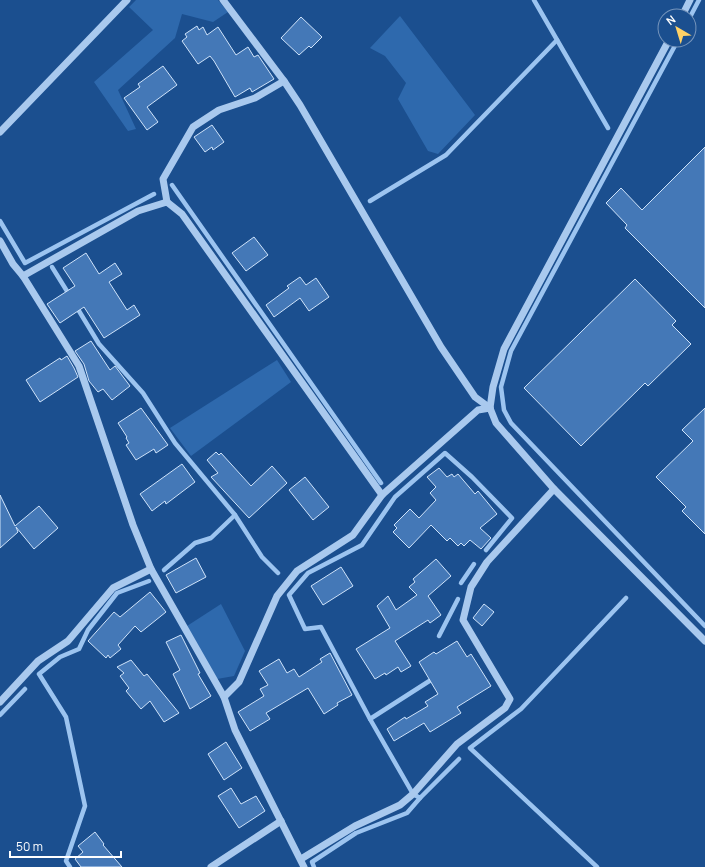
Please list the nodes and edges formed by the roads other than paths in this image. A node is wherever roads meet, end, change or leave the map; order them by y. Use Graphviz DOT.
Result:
graph roads {
  1 [pos="127,0"];
  2 [pos="223,0"];
  3 [pos="665,48"];
  4 [pos="284,81"];
  5 [pos="0,132"];
  6 [pos="167,202"];
  7 [pos="0,241"];
  8 [pos="23,276"];
  9 [pos="490,408"];
  10 [pos="554,489"];
  11 [pos="382,495"];
  12 [pos="152,569"];
  13 [pos="705,641"];
  14 [pos="224,697"];
  15 [pos="0,702"];
  16 [pos="281,820"];
  17 [pos="301,859"];
  18 [pos="211,867"];
  19 [pos="304,867"];
  1 -- 5 [label="street"];
  2 -- 4 [label="street"];
  3 -- 9 [label="street"];
  4 -- 6 [label="street"];
  4 -- 9 [label="street"];
  6 -- 8 [label="street"];
  6 -- 11 [label="street"];
  7 -- 8 [label="street"];
  8 -- 12 [label="street"];
  9 -- 10 [label="street"];
  9 -- 11 [label="street"];
  10 -- 13 [label="street"];
  10 -- 17 [label="street"];
  11 -- 14 [label="street"];
  12 -- 14 [label="street"];
  12 -- 15 [label="street"];
  14 -- 16 [label="street"];
  16 -- 17 [label="street"];
  16 -- 18 [label="street"];
  17 -- 19 [label="street"];
}
